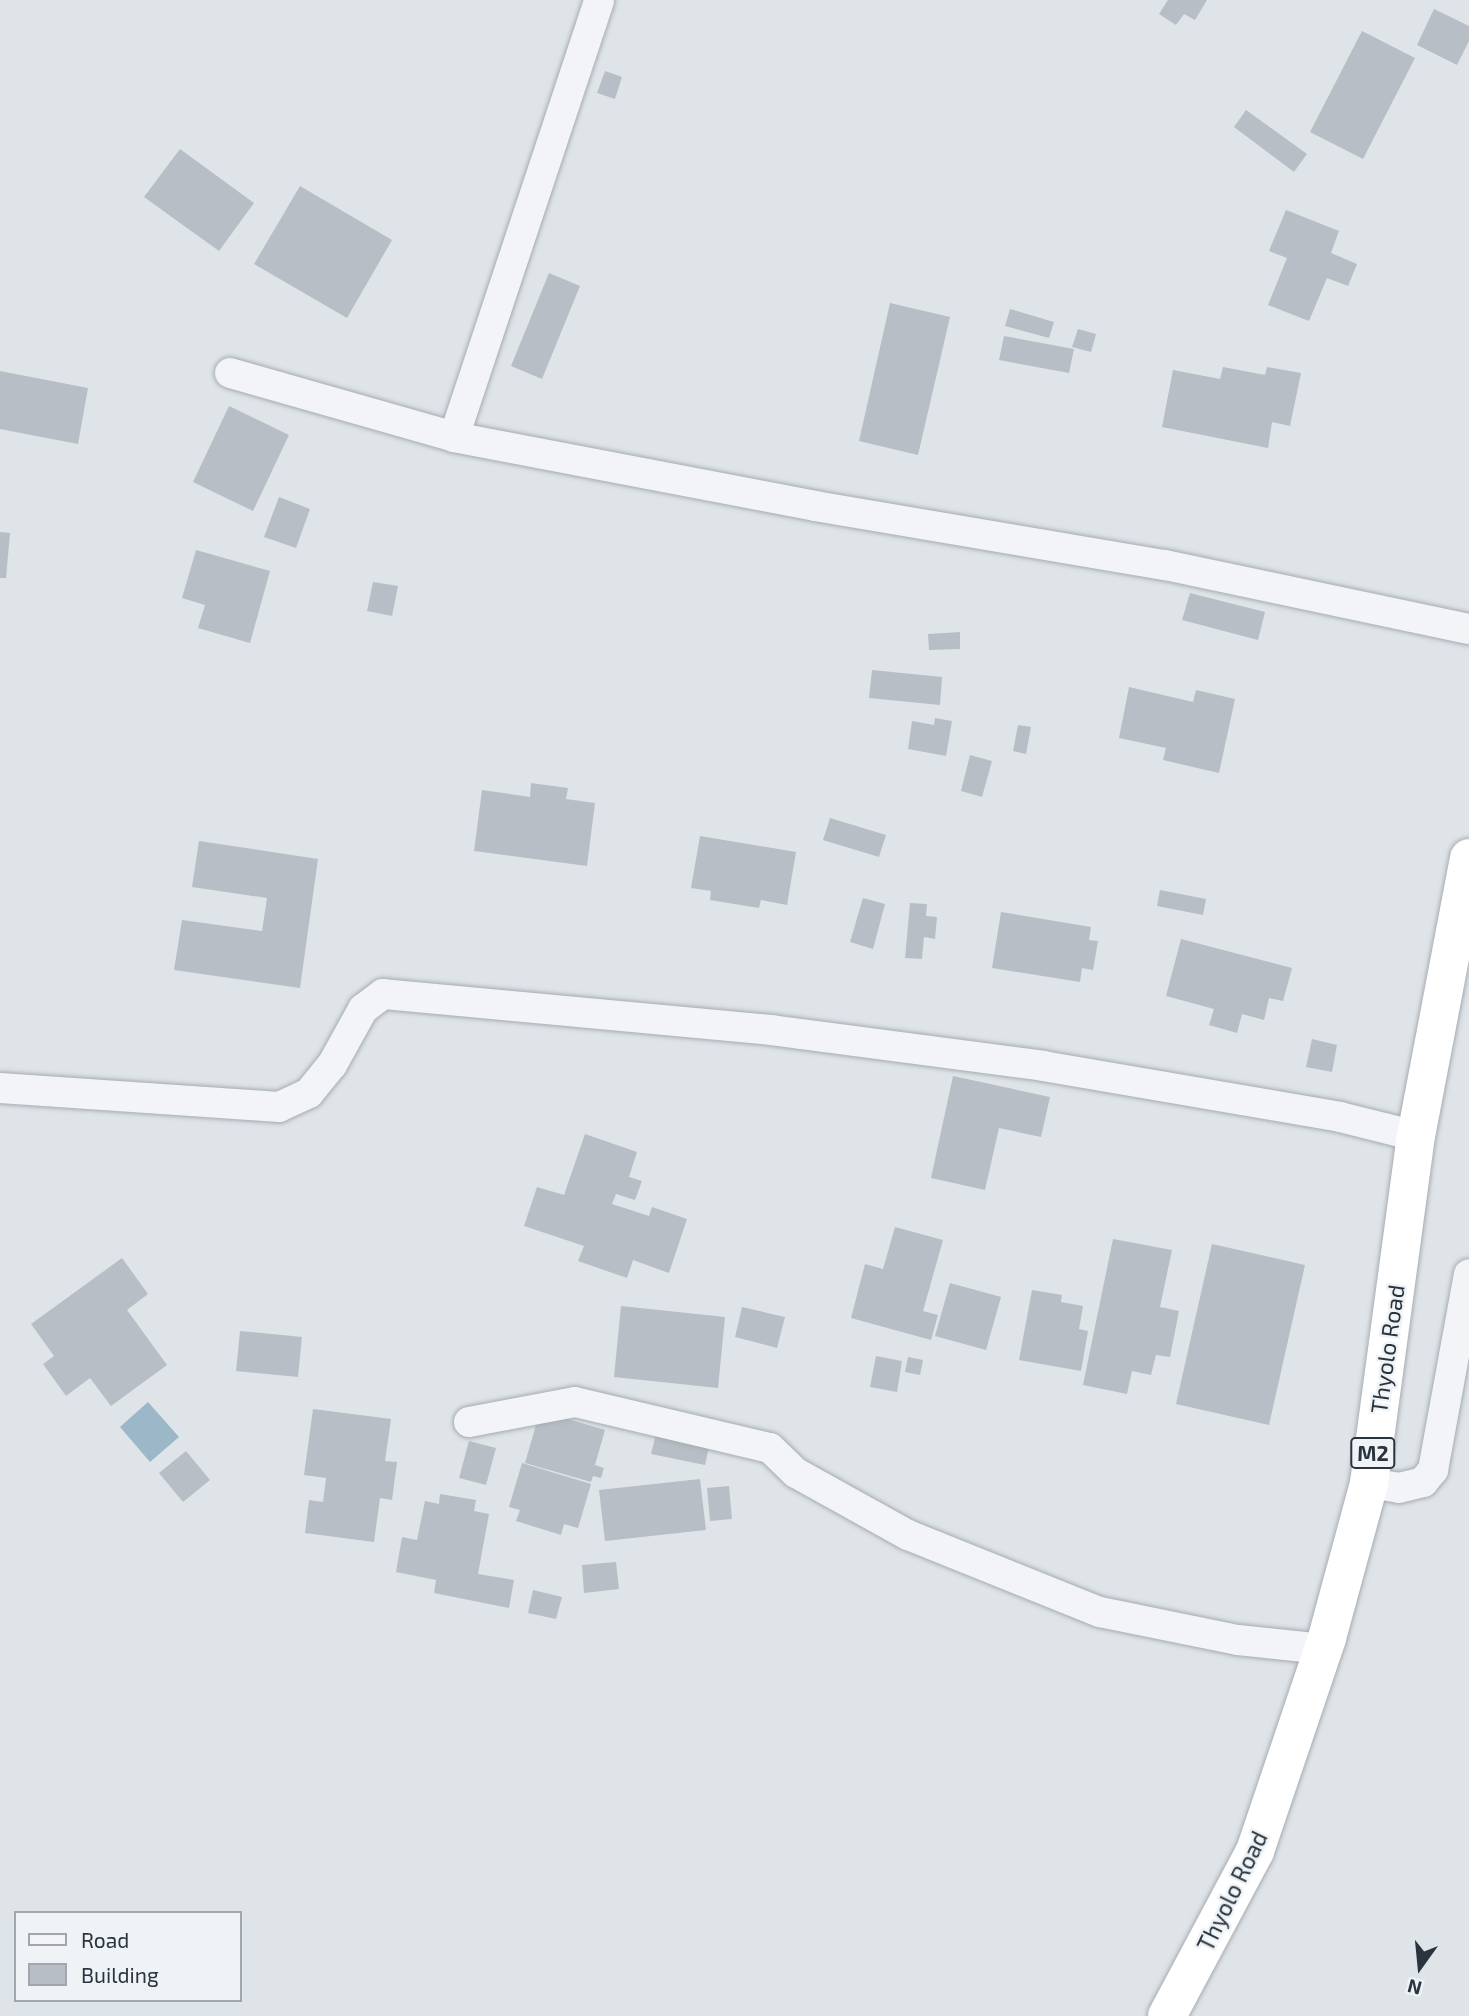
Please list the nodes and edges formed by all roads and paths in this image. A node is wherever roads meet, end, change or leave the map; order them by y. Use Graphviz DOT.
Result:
graph roads {
  1 [pos="599,0"];
  2 [pos="230,373"];
  3 [pos="454,437"];
  4 [pos="1469,629"];
  5 [pos="1469,858"];
  6 [pos="0,1088"];
  7 [pos="1416,1136"];
  8 [pos="1469,1274"];
  9 [pos="468,1422"];
  10 [pos="1369,1483"];
  11 [pos="1324,1649"];
  12 [pos="1167,2016"];
  1 -- 3 [label="street"];
  2 -- 3 [label="street"];
  3 -- 4 [label="street"];
  5 -- 7 [label="highway, Thyolo Road / M2"];
  6 -- 7 [label="street"];
  7 -- 10 [label="highway, Thyolo Road / M2"];
  8 -- 10 [label="street"];
  9 -- 11 [label="street"];
  10 -- 11 [label="highway, Thyolo Road / M2"];
  11 -- 12 [label="highway, Thyolo Road / M2"];
}
